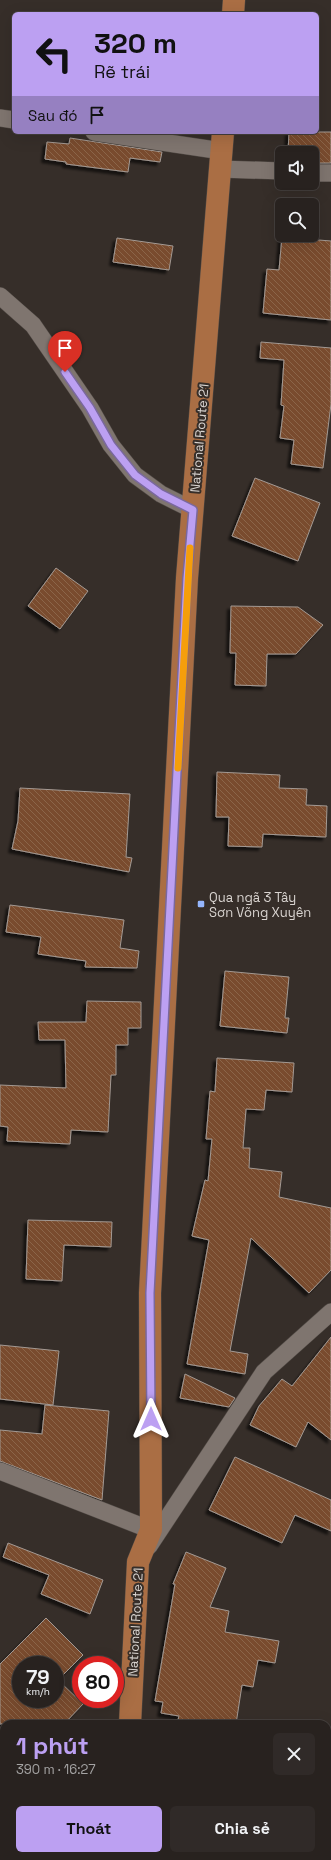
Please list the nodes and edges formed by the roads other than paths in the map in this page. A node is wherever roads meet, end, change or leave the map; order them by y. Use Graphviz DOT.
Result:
graph roads {
  1 [pos="234,0"];
  2 [pos="233,12"];
  3 [pos="0,118"];
  4 [pos="12,120"];
  5 [pos="107,134"];
  6 [pos="222,151"];
  7 [pos="275,169"];
  8 [pos="319,173"];
  9 [pos="331,173"];
  10 [pos="0,296"];
  11 [pos="193,510"];
  12 [pos="331,1312"];
  13 [pos="0,1471"];
  14 [pos="152,1530"];
  15 [pos="138,1562"];
  16 [pos="130,1720"];
  1 -- 2 [label="highway"];
  3 -- 4 [label="street"];
  5 -- 6 [label="street"];
  6 -- 7 [label="street"];
  6 -- 11 [label="highway, National Route 21"];
  8 -- 9 [label="street"];
  10 -- 11 [label="street"];
  11 -- 14 [label="highway, National Route 21"];
  12 -- 15 [label="street"];
  13 -- 14 [label="street"];
  14 -- 15 [label="highway, National Route 21"];
  15 -- 16 [label="highway, National Route 21"];
}
